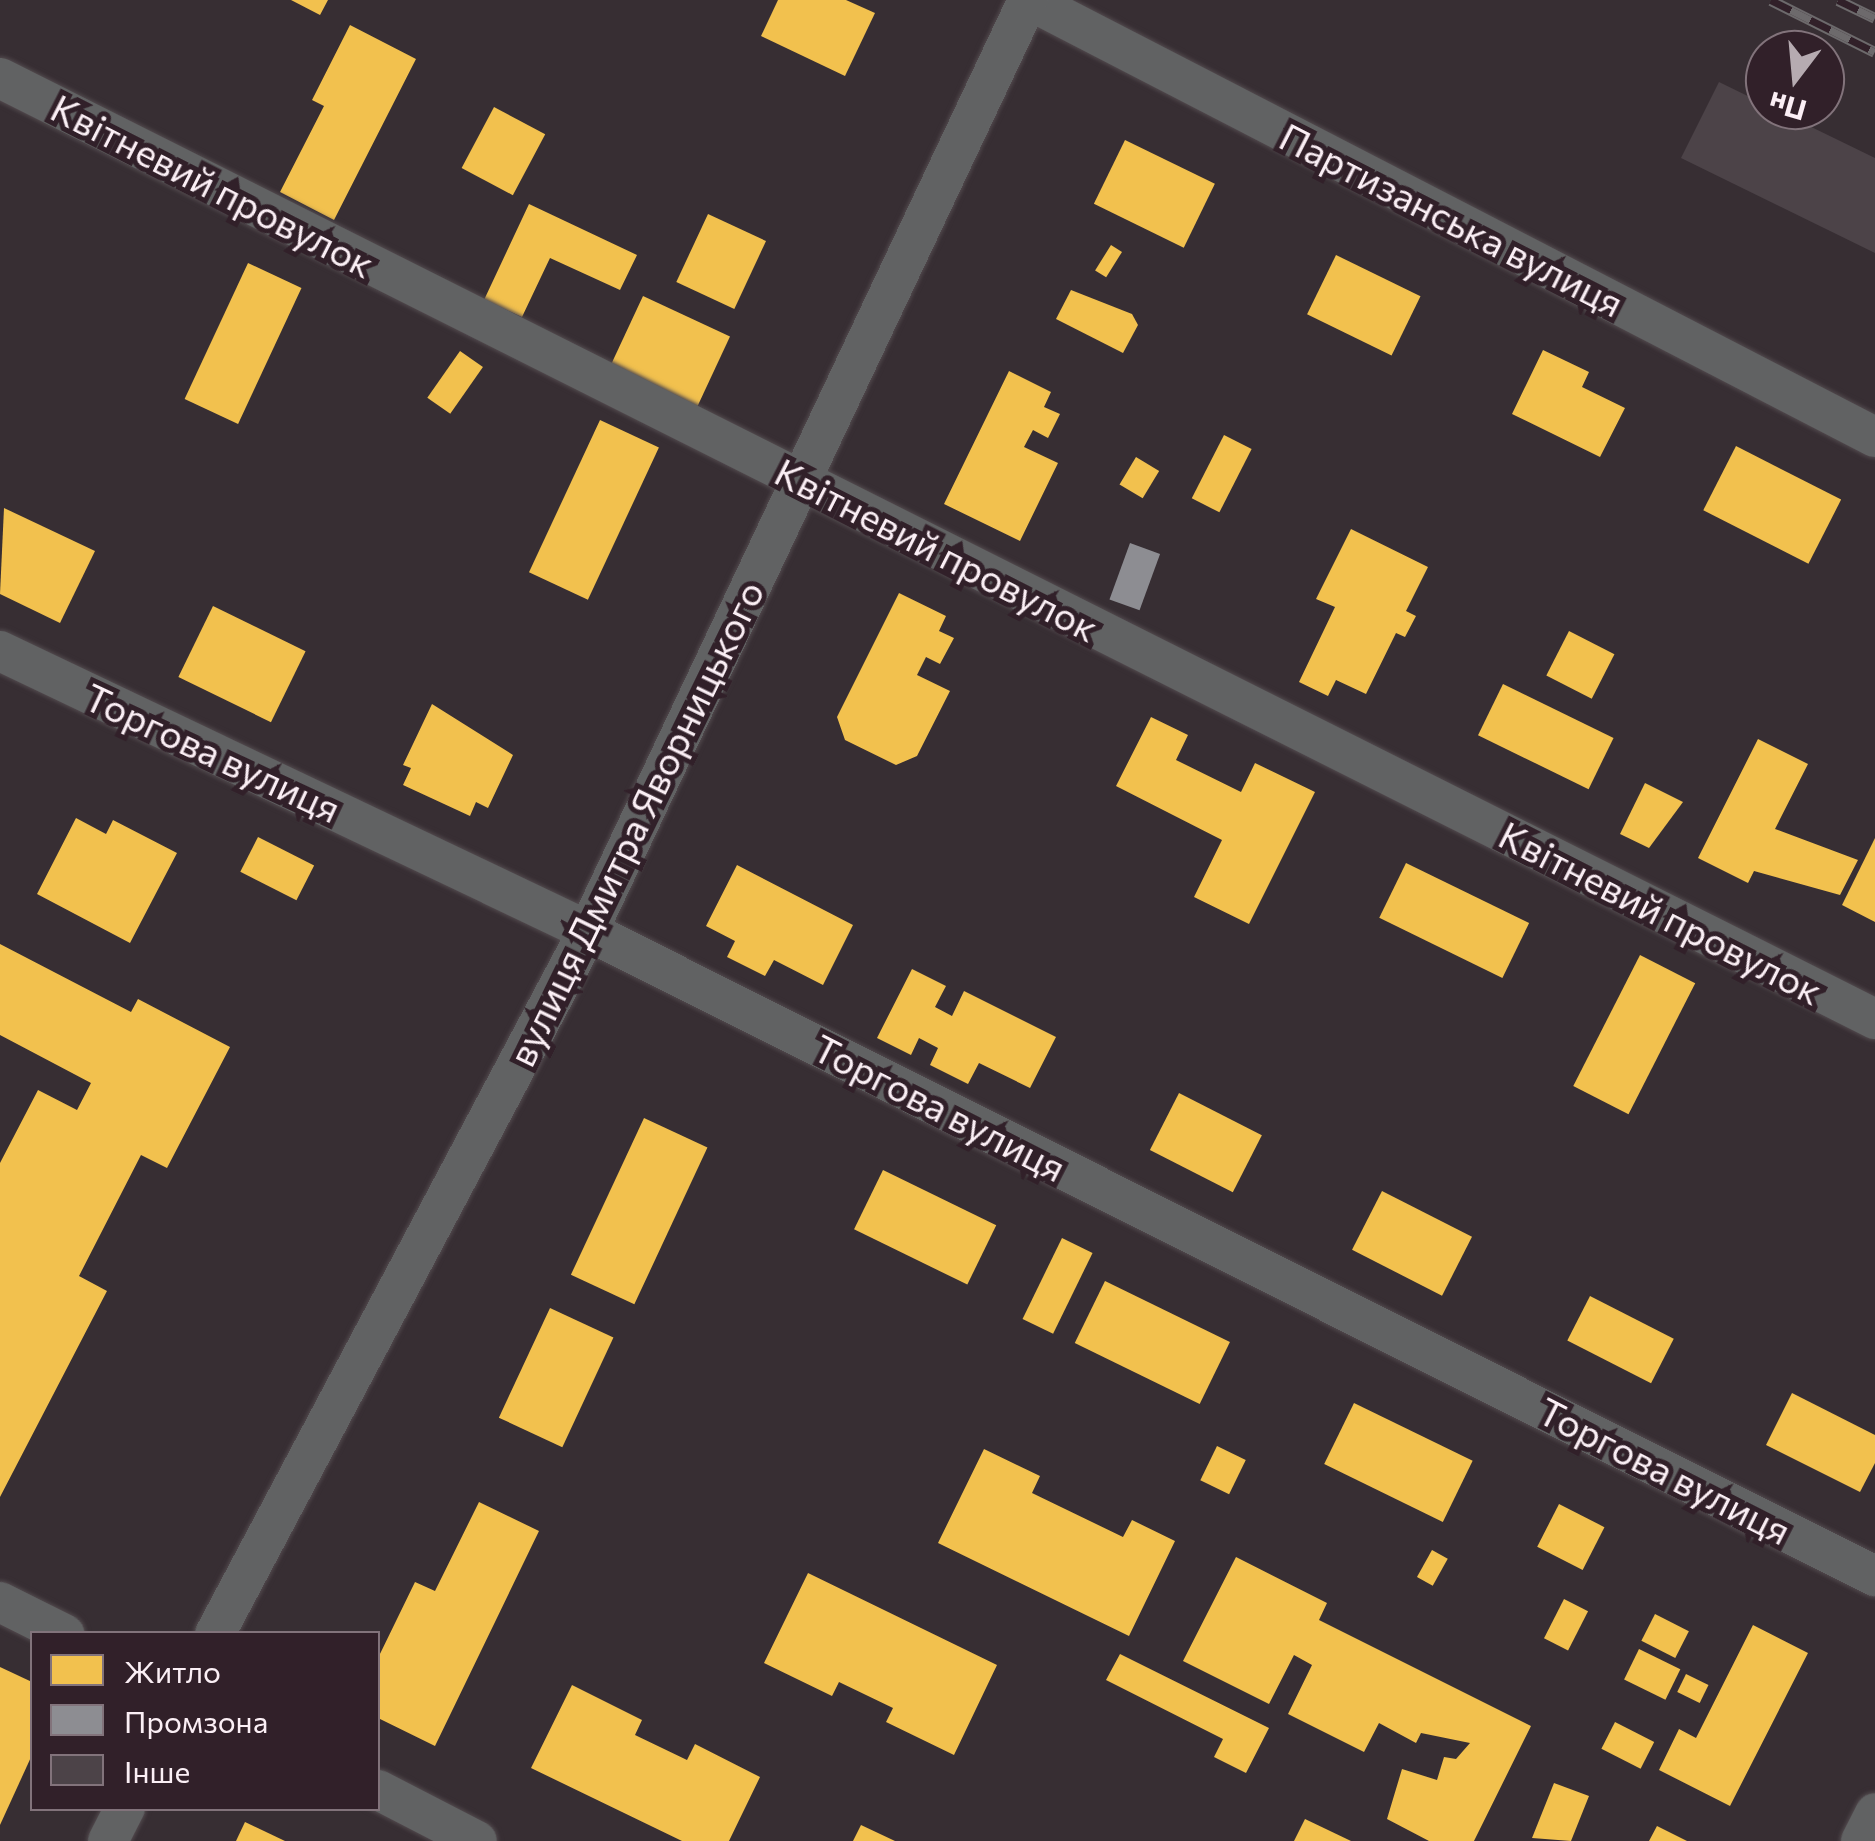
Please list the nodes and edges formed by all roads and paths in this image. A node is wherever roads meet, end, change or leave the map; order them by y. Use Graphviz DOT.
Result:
graph roads {
  1 [pos="1028,0"];
  2 [pos="0,78"];
  3 [pos="1875,437"];
  4 [pos="801,481"];
  5 [pos="0,651"];
  6 [pos="588,931"];
  7 [pos="1875,1019"];
  8 [pos="1875,1576"];
  9 [pos="0,1602"];
  10 [pos="58,1631"];
  11 [pos="218,1631"];
  12 [pos="380,1791"];
  13 [pos="123,1811"];
  14 [pos="1875,1813"];
  15 [pos="108,1841"];
  16 [pos="477,1841"];
  17 [pos="1862,1841"];
  1 -- 3 [label="street, Партизанська вулиця"];
  1 -- 4 [label="street, вулиця Дмитра Яворницького"];
  2 -- 4 [label="street, Квітневий провулок"];
  4 -- 6 [label="street, вулиця Дмитра Яворницького"];
  4 -- 7 [label="street, Квітневий провулок"];
  5 -- 6 [label="street, Торгова вулиця"];
  6 -- 8 [label="street, Торгова вулиця"];
  6 -- 11 [label="street, вулиця Дмитра Яворницького"];
  9 -- 10 [label="street"];
  12 -- 16 [label="street"];
  13 -- 15 [label="street"];
  14 -- 17 [label="street"];
}
